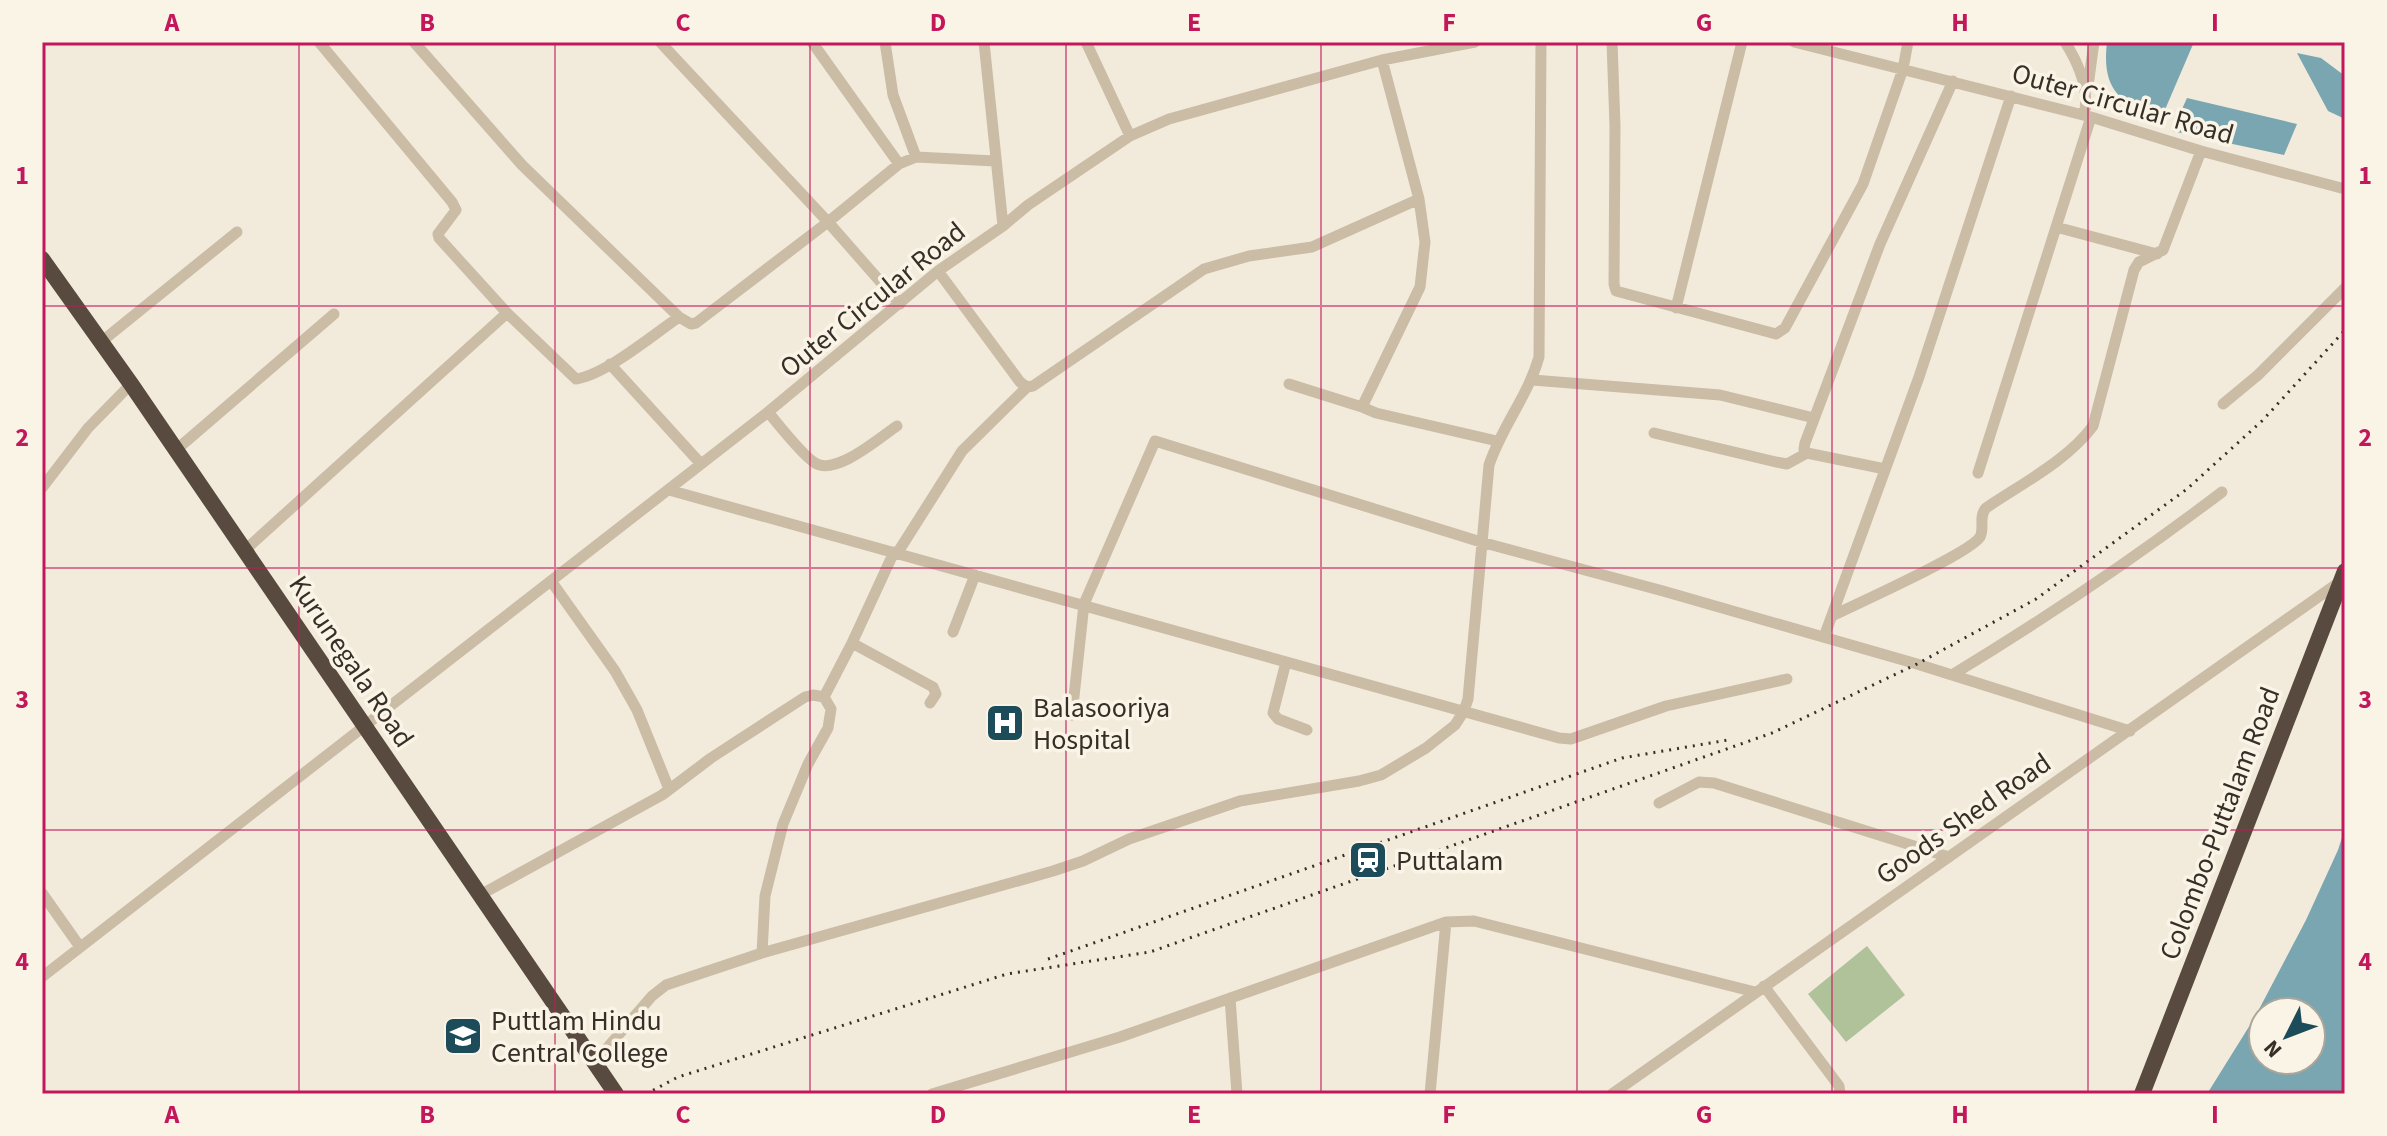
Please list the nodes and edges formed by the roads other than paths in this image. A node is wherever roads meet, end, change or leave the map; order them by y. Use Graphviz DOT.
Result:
graph roads {
  1 [pos="319,42"];
  2 [pos="414,42"];
  3 [pos="660,42"];
  4 [pos="812,42"];
  5 [pos="885,42"];
  6 [pos="984,42"];
  7 [pos="1086,42"];
  8 [pos="1471,42"];
  9 [pos="1541,42"];
  10 [pos="1612,42"];
  11 [pos="1742,42"];
  12 [pos="1794,42"];
  13 [pos="1908,42"];
  14 [pos="2065,42"];
  15 [pos="2075,42"];
  16 [pos="2094,42"];
  17 [pos="2074,55"];
  18 [pos="1382,60"];
  19 [pos="1903,69"];
  20 [pos="1953,81"];
  21 [pos="2011,96"];
  22 [pos="2087,113"];
  23 [pos="1130,136"];
  24 [pos="2201,151"];
  25 [pos="916,157"];
  26 [pos="995,161"];
  27 [pos="899,164"];
  28 [pos="2345,189"];
  29 [pos="1419,199"];
  30 [pos="828,222"];
  31 [pos="1003,226"];
  32 [pos="2056,227"];
  33 [pos="237,232"];
  34 [pos="2158,254"];
  35 [pos="42,259"];
  36 [pos="938,271"];
  37 [pos="2345,288"];
  38 [pos="900,304"];
  39 [pos="1676,308"];
  40 [pos="507,313"];
  41 [pos="334,314"];
  42 [pos="679,317"];
  43 [pos="101,342"];
  44 [pos="610,364"];
  45 [pos="1533,380"];
  46 [pos="131,384"];
  47 [pos="1289,384"];
  48 [pos="1027,387"];
  49 [pos="2223,404"];
  50 [pos="1362,407"];
  51 [pos="768,412"];
  52 [pos="1814,418"];
  53 [pos="897,426"];
  54 [pos="1654,433"];
  55 [pos="1497,441"];
  56 [pos="176,450"];
  57 [pos="1807,453"];
  58 [pos="701,464"];
  59 [pos="1885,469"];
  60 [pos="1978,473"];
  61 [pos="42,488"];
  62 [pos="669,490"];
  63 [pos="2222,492"];
  64 [pos="1481,542"];
  65 [pos="245,550"];
  66 [pos="896,552"];
  67 [pos="975,575"];
  68 [pos="2343,576"];
  69 [pos="551,581"];
  70 [pos="1084,604"];
  71 [pos="1832,616"];
  72 [pos="953,632"];
  73 [pos="1824,637"];
  74 [pos="852,643"];
  75 [pos="1286,662"];
  76 [pos="1952,675"];
  77 [pos="1787,679"];
  78 [pos="824,697"];
  79 [pos="930,703"];
  80 [pos="1464,711"];
  81 [pos="1072,715"];
  82 [pos="364,725"];
  83 [pos="1307,730"];
  84 [pos="2130,731"];
  85 [pos="669,789"];
  86 [pos="1659,803"];
  87 [pos="1949,857"];
  88 [pos="42,893"];
  89 [pos="480,895"];
  90 [pos="1446,922"];
  91 [pos="80,947"];
  92 [pos="762,953"];
  93 [pos="42,977"];
  94 [pos="1760,989"];
  95 [pos="1230,998"];
  96 [pos="595,1062"];
  97 [pos="616,1094"];
  98 [pos="932,1094"];
  99 [pos="1237,1094"];
  100 [pos="1430,1094"];
  101 [pos="1612,1094"];
  102 [pos="1840,1094"];
  103 [pos="2142,1094"];
  1 -- 40 [label="street"];
  2 -- 42 [label="street"];
  3 -- 30 [label="street"];
  4 -- 27 [label="street"];
  5 -- 25 [label="street"];
  6 -- 26 [label="street"];
  7 -- 23 [label="street"];
  8 -- 18 [label="street, Outer Circular Road"];
  9 -- 45 [label="street"];
  10 -- 39 [label="street"];
  11 -- 39 [label="street"];
  12 -- 19 [label="street, Outer Circular Road"];
  13 -- 19 [label="street"];
  14 -- 17 [label="street"];
  15 -- 17 [label="street"];
  16 -- 22 [label="street"];
  17 -- 22 [label="street"];
  18 -- 23 [label="street, Outer Circular Road"];
  18 -- 29 [label="street"];
  19 -- 20 [label="street, Outer Circular Road"];
  19 -- 39 [label="street"];
  20 -- 21 [label="street, Outer Circular Road"];
  20 -- 52 [label="street"];
  21 -- 22 [label="street, Outer Circular Road"];
  21 -- 59 [label="street"];
  22 -- 24 [label="street, Outer Circular Road"];
  22 -- 32 [label="street"];
  23 -- 31 [label="street, Outer Circular Road"];
  24 -- 28 [label="street, Outer Circular Road"];
  24 -- 34 [label="street"];
  25 -- 26 [label="street"];
  25 -- 27 [label="street"];
  26 -- 31 [label="street"];
  27 -- 30 [label="street"];
  29 -- 48 [label="street"];
  29 -- 50 [label="street"];
  30 -- 38 [label="street"];
  30 -- 42 [label="street"];
  31 -- 36 [label="street, Outer Circular Road"];
  32 -- 34 [label="street"];
  32 -- 60 [label="street"];
  33 -- 43 [label="street"];
  34 -- 71 [label="street"];
  35 -- 43 [label="highway, Kurunegala Road"];
  36 -- 38 [label="street, Outer Circular Road"];
  36 -- 48 [label="street"];
  37 -- 49 [label="street"];
  38 -- 51 [label="street, Outer Circular Road"];
  40 -- 44 [label="street"];
  40 -- 65 [label="street"];
  41 -- 56 [label="street"];
  42 -- 44 [label="street"];
  43 -- 46 [label="highway, Kurunegala Road"];
  44 -- 58 [label="street"];
  45 -- 52 [label="street"];
  45 -- 55 [label="street"];
  46 -- 56 [label="highway, Kurunegala Road"];
  46 -- 61 [label="street"];
  47 -- 50 [label="street"];
  48 -- 66 [label="street"];
  50 -- 55 [label="street"];
  51 -- 53 [label="street"];
  51 -- 58 [label="street, Outer Circular Road"];
  52 -- 57 [label="street"];
  54 -- 57 [label="street"];
  55 -- 64 [label="street"];
  56 -- 65 [label="highway, Kurunegala Road"];
  57 -- 59 [label="street"];
  58 -- 62 [label="street, Outer Circular Road"];
  59 -- 71 [label="street"];
  62 -- 66 [label="street"];
  62 -- 69 [label="street, Outer Circular Road"];
  63 -- 76 [label="street"];
  64 -- 70 [label="street"];
  64 -- 73 [label="street"];
  64 -- 80 [label="street"];
  65 -- 82 [label="highway, Kurunegala Road"];
  66 -- 67 [label="street"];
  66 -- 74 [label="street"];
  67 -- 70 [label="street"];
  67 -- 72 [label="street"];
  68 -- 84 [label="street, Goods Shed Road"];
  68 -- 103 [label="highway, Colombo-Puttalam Road"];
  69 -- 82 [label="street, Outer Circular Road"];
  69 -- 85 [label="street"];
  70 -- 75 [label="street"];
  70 -- 81 [label="street"];
  71 -- 73 [label="street"];
  73 -- 76 [label="street"];
  74 -- 78 [label="street"];
  74 -- 79 [label="street"];
  75 -- 80 [label="street"];
  75 -- 83 [label="street"];
  76 -- 84 [label="street"];
  77 -- 80 [label="street"];
  78 -- 85 [label="street"];
  78 -- 92 [label="street"];
  80 -- 92 [label="street"];
  82 -- 89 [label="highway, Kurunegala Road"];
  82 -- 91 [label="street, Outer Circular Road"];
  84 -- 87 [label="street, Goods Shed Road"];
  85 -- 89 [label="street"];
  86 -- 87 [label="street"];
  87 -- 94 [label="street, Goods Shed Road"];
  88 -- 91 [label="street"];
  89 -- 96 [label="highway, Kurunegala Road"];
  90 -- 94 [label="street"];
  90 -- 95 [label="street"];
  90 -- 100 [label="street"];
  91 -- 93 [label="street, Outer Circular Road"];
  92 -- 96 [label="street"];
  94 -- 101 [label="street, Goods Shed Road"];
  94 -- 102 [label="street"];
  95 -- 98 [label="street"];
  95 -- 99 [label="street"];
  96 -- 97 [label="highway, Kurunegala Road"];
}
